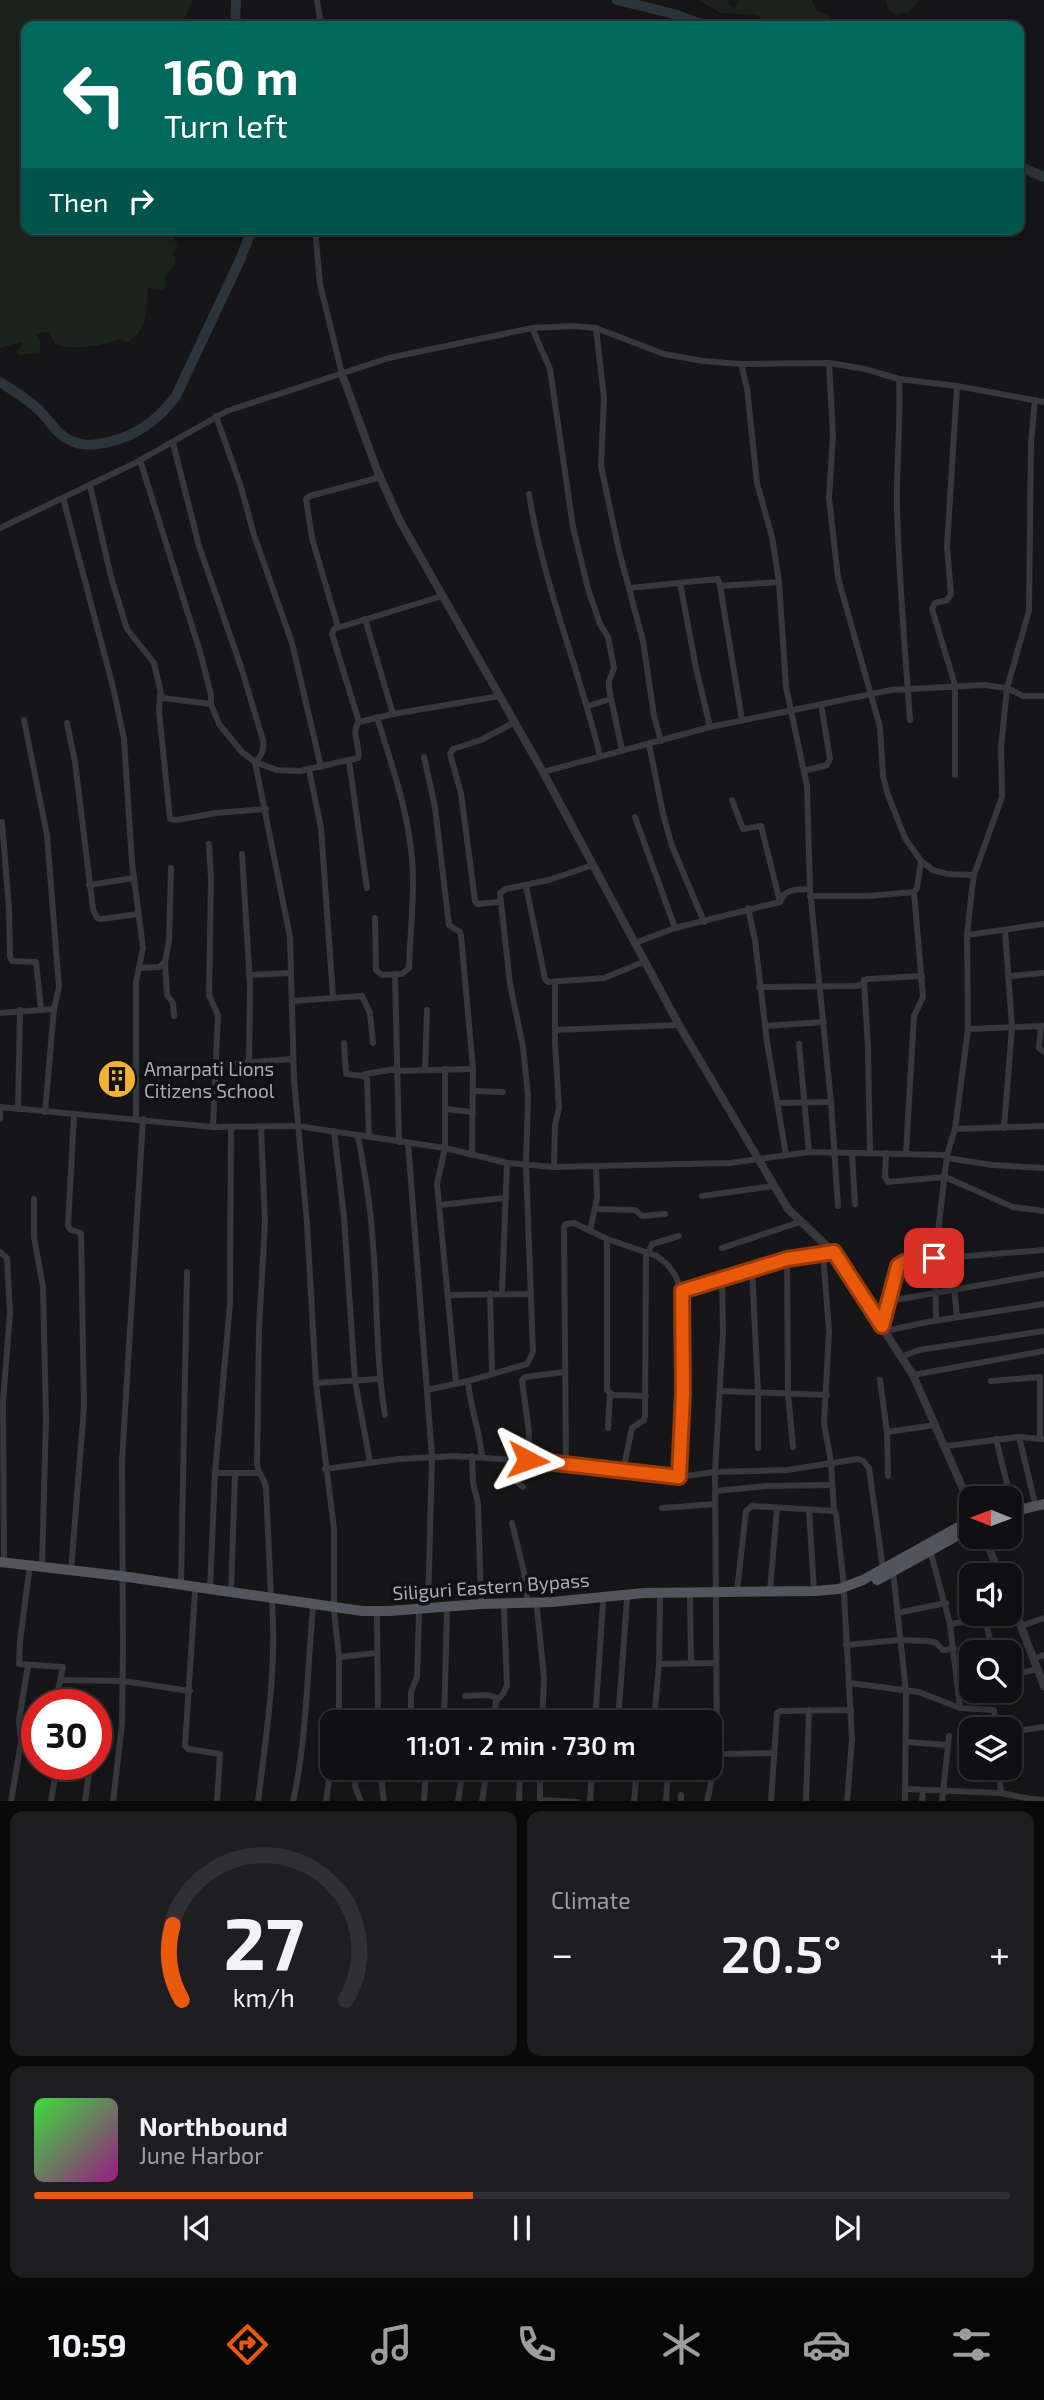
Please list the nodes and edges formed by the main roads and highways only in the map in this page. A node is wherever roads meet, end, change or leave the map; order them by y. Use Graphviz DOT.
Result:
graph roads {
  1 [pos="1041,1500"];
  2 [pos="1022,1504"];
  3 [pos="959,1527"];
  4 [pos="959,1534"];
  5 [pos="1,1565"];
  6 [pos="888,1570"];
  7 [pos="121,1579"];
  8 [pos="844,1591"];
  9 [pos="716,1594"];
  10 [pos="272,1600"];
  11 [pos="532,1606"];
  12 [pos="334,1608"];
  1 -- 2 [label="main road"];
  3 -- 6 [label="main road, Siliguri Eastern Bypass"];
  4 -- 6 [label="main road, Siliguri Eastern Bypass"];
  5 -- 7 [label="main road, Siliguri Eastern Bypass"];
  5 -- 7 [label="main road, Siliguri Eastern Bypass"];
  6 -- 8 [label="main road, Siliguri Eastern Bypass"];
  7 -- 10 [label="main road, Siliguri Eastern Bypass"];
  7 -- 10 [label="main road, Siliguri Eastern Bypass"];
  8 -- 9 [label="main road, Siliguri Eastern Bypass"];
  8 -- 9 [label="main road, Siliguri Eastern Bypass"];
  9 -- 11 [label="main road, Siliguri Eastern Bypass"];
  9 -- 11 [label="main road, Siliguri Eastern Bypass"];
  10 -- 12 [label="main road, Siliguri Eastern Bypass"];
  10 -- 12 [label="main road, Siliguri Eastern Bypass"];
  11 -- 12 [label="main road, Siliguri Eastern Bypass"];
  11 -- 12 [label="main road, Siliguri Eastern Bypass"];
}
